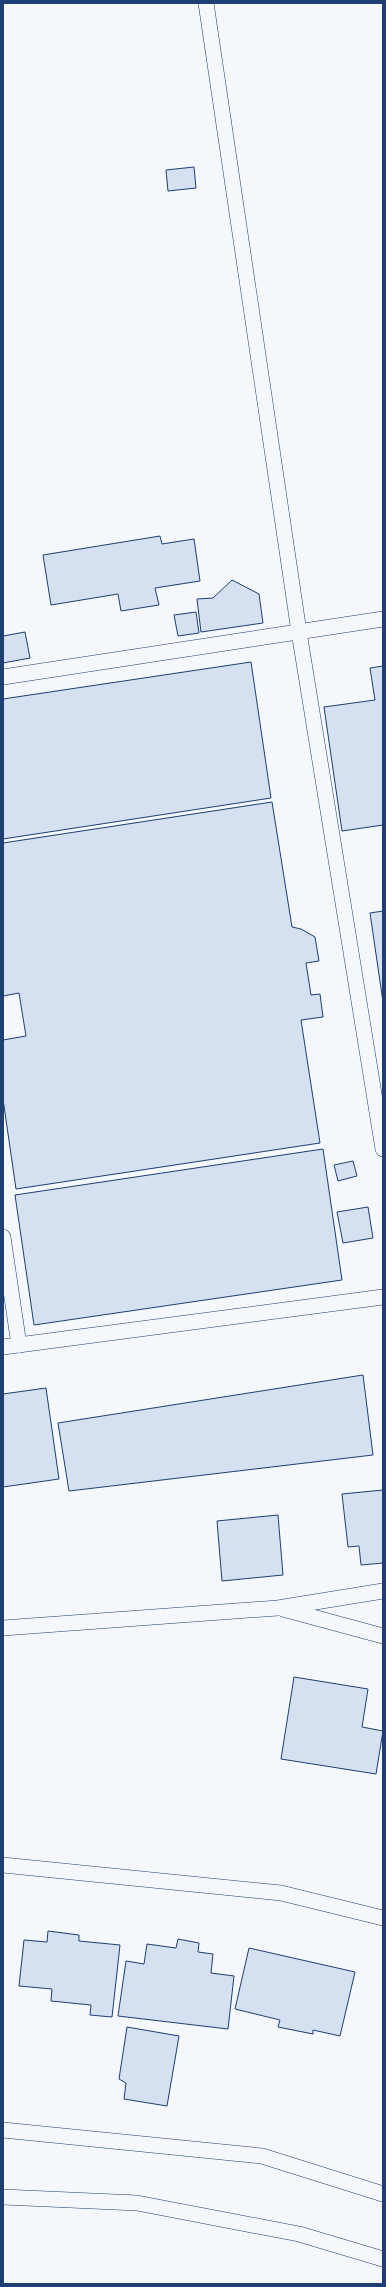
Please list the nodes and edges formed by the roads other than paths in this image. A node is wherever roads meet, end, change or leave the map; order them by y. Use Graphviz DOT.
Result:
graph roads {
  1 [pos="206,3"];
  2 [pos="383,619"];
  3 [pos="299,632"];
  4 [pos="3,677"];
  5 [pos="383,1150"];
  6 [pos="3,1237"];
  7 [pos="383,1297"];
  8 [pos="18,1345"];
  9 [pos="3,1347"];
  10 [pos="383,1591"];
  11 [pos="278,1608"];
  12 [pos="3,1628"];
  13 [pos="383,1636"];
  14 [pos="3,1865"];
  15 [pos="383,1918"];
  16 [pos="3,2130"];
  17 [pos="383,2194"];
  18 [pos="3,2197"];
  19 [pos="383,2259"];
  1 -- 3 [label="lane"];
  2 -- 3 [label="lane"];
  3 -- 4 [label="lane"];
  3 -- 5 [label="lane"];
  6 -- 8 [label="lane"];
  7 -- 8 [label="lane"];
  8 -- 9 [label="lane"];
  10 -- 11 [label="lane"];
  11 -- 12 [label="lane"];
  11 -- 13 [label="lane"];
  14 -- 15 [label="lane"];
  16 -- 17 [label="lane"];
  18 -- 19 [label="lane"];
}
